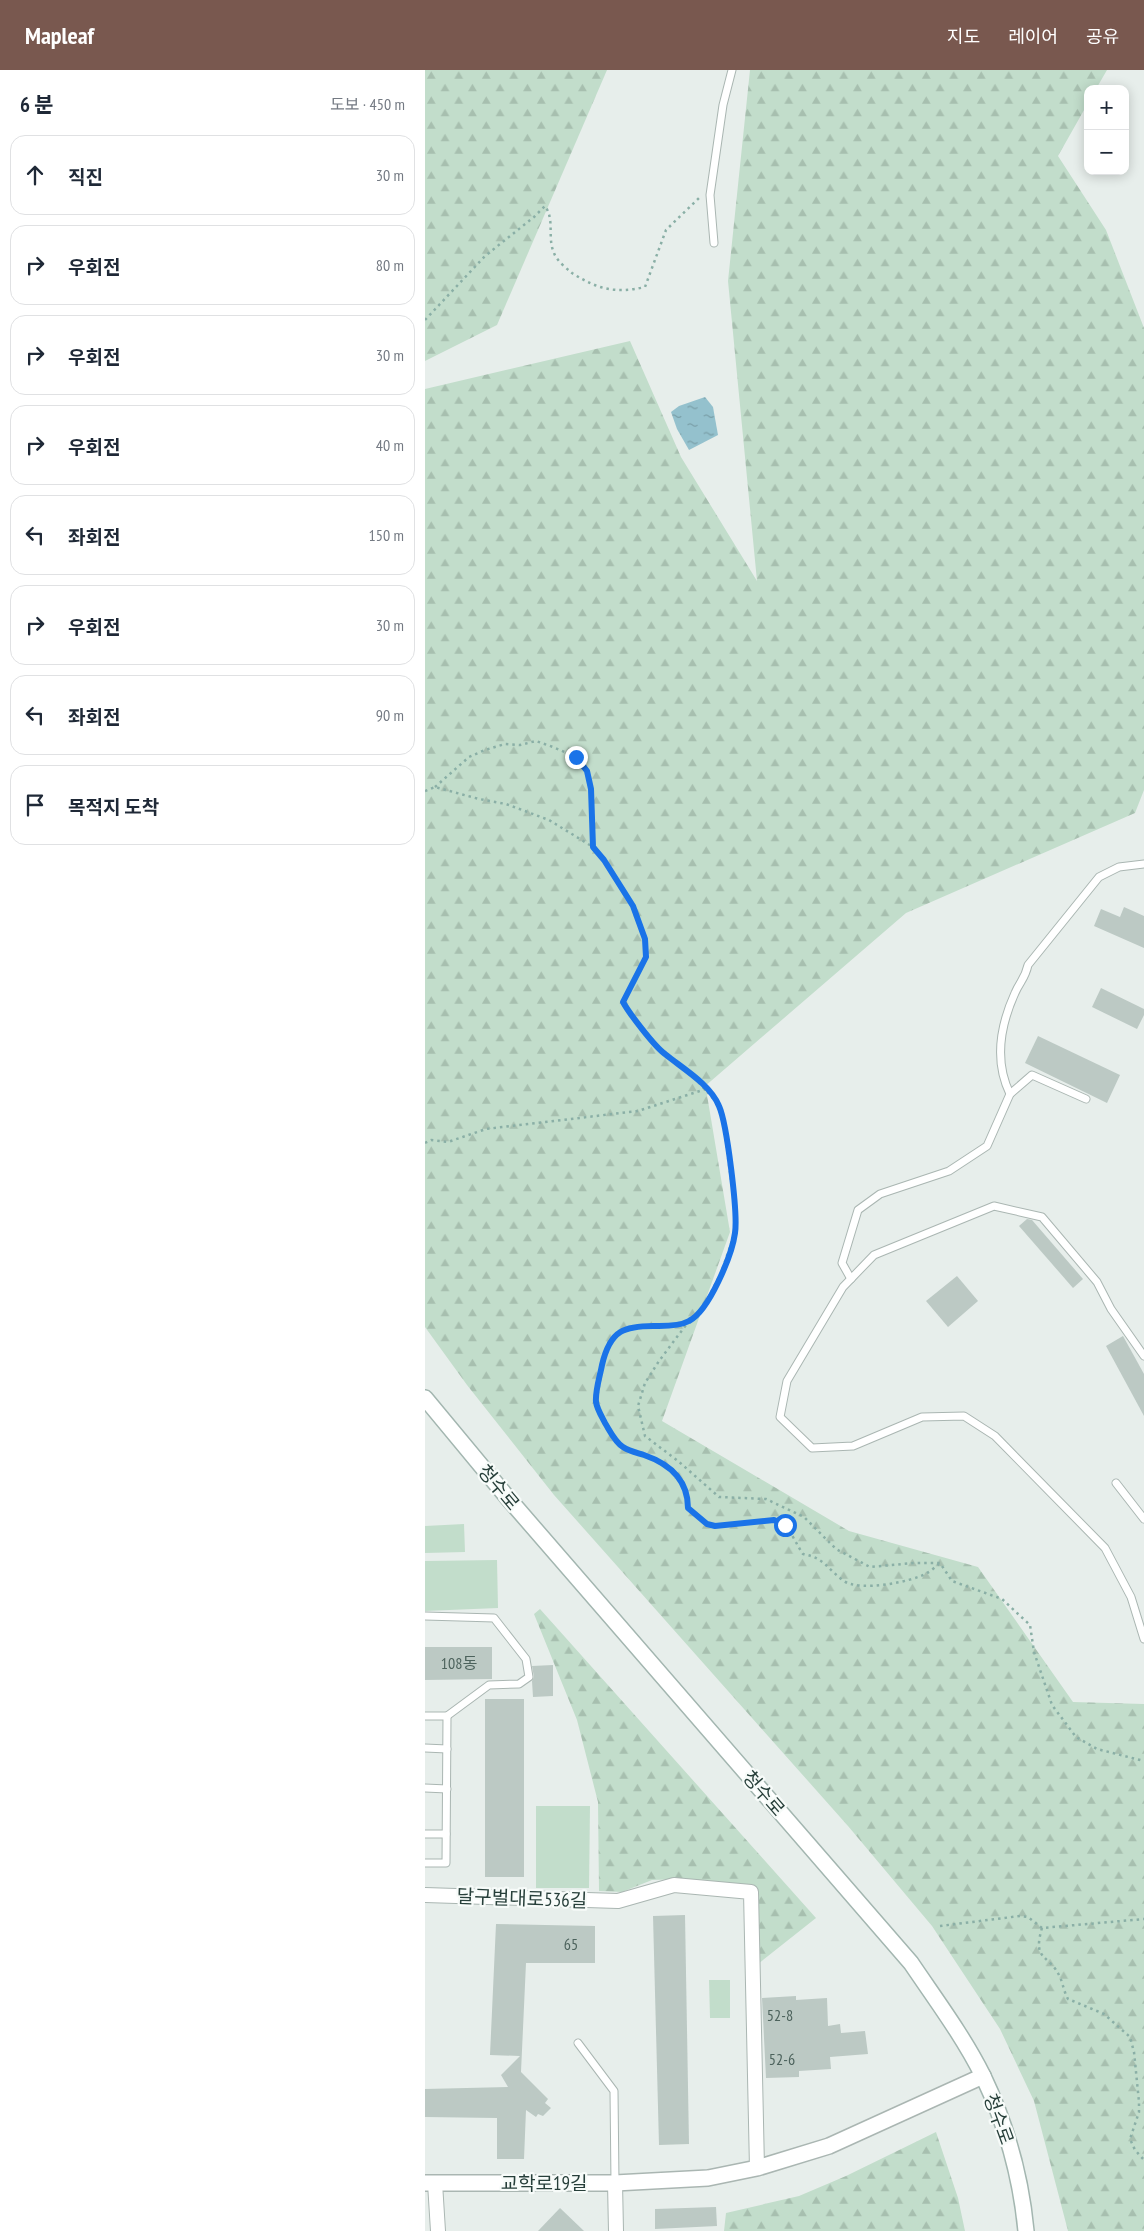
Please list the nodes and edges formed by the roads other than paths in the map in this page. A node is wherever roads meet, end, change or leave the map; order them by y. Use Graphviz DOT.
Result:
graph roads {
  1 [pos="732,70"];
  2 [pos="714,243"];
  3 [pos="1144,864"];
  4 [pos="1010,1094"];
  5 [pos="1086,1098"];
  6 [pos="851,1280"];
  7 [pos="1144,1356"];
  8 [pos="425,1398"];
  9 [pos="1115,1483"];
  10 [pos="1144,1519"];
  11 [pos="425,1616"];
  12 [pos="1144,1640"];
  13 [pos="425,1716"];
  14 [pos="447,1716"];
  15 [pos="425,1748"];
  16 [pos="447,1749"];
  17 [pos="425,1788"];
  18 [pos="447,1789"];
  19 [pos="425,1834"];
  20 [pos="446,1834"];
  21 [pos="425,1863"];
  22 [pos="425,1895"];
  23 [pos="578,2043"];
  24 [pos="983,2076"];
  25 [pos="757,2168"];
  26 [pos="430,2183"];
  27 [pos="615,2183"];
  28 [pos="438,2231"];
  29 [pos="616,2231"];
  30 [pos="1027,2231"];
  1 -- 2 [label="lane"];
  3 -- 4 [label="lane"];
  4 -- 5 [label="lane"];
  4 -- 6 [label="lane"];
  6 -- 7 [label="lane"];
  6 -- 12 [label="lane"];
  8 -- 24 [label="main road, 청수로"];
  9 -- 10 [label="lane"];
  11 -- 14 [label="lane"];
  13 -- 14 [label="lane"];
  14 -- 16 [label="lane"];
  15 -- 16 [label="lane"];
  16 -- 18 [label="lane"];
  17 -- 18 [label="lane"];
  18 -- 20 [label="lane"];
  19 -- 20 [label="lane"];
  20 -- 21 [label="lane"];
  22 -- 25 [label="street, 달구벌대로536길"];
  23 -- 27 [label="lane"];
  24 -- 25 [label="main road"];
  24 -- 30 [label="main road, 청수로"];
  25 -- 27 [label="main road"];
  26 -- 27 [label="main road, 교학로19길"];
  26 -- 28 [label="street"];
  27 -- 29 [label="street, 교학로19길"];
}
